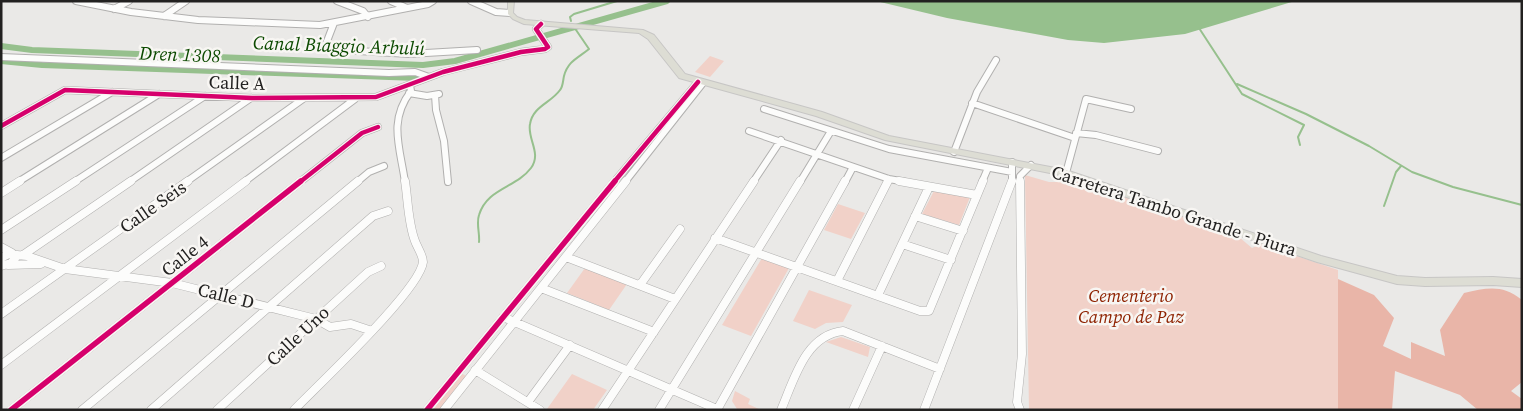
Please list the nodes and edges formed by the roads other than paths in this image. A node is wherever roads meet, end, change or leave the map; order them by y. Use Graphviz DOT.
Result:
graph roads {
  1 [pos="76,1"];
  2 [pos="129,1"];
  3 [pos="186,1"];
  4 [pos="337,1"];
  5 [pos="356,1"];
  6 [pos="391,1"];
  7 [pos="433,1"];
  8 [pos="471,1"];
  9 [pos="511,1"];
  10 [pos="97,3"];
  11 [pos="349,5"];
  12 [pos="114,8"];
  13 [pos="407,8"];
  14 [pos="510,13"];
  15 [pos="164,16"];
  16 [pos="368,17"];
  17 [pos="334,23"];
  18 [pos="541,24"];
  19 [pos="477,50"];
  20 [pos="1,57"];
  21 [pos="996,60"];
  22 [pos="429,77"];
  23 [pos="701,83"];
  24 [pos="409,88"];
  25 [pos="112,92"];
  26 [pos="159,94"];
  27 [pos="206,96"];
  28 [pos="252,98"];
  29 [pos="303,99"];
  30 [pos="356,99"];
  31 [pos="972,103"];
  32 [pos="764,109"];
  33 [pos="1130,109"];
  34 [pos="1,126"];
  35 [pos="378,127"];
  36 [pos="831,130"];
  37 [pos="749,131"];
  38 [pos="1075,136"];
  39 [pos="781,140"];
  40 [pos="1158,151"];
  41 [pos="954,152"];
  42 [pos="816,154"];
  43 [pos="1,158"];
  44 [pos="1012,162"];
  45 [pos="1031,165"];
  46 [pos="384,166"];
  47 [pos="853,168"];
  48 [pos="988,168"];
  49 [pos="1012,172"];
  50 [pos="1066,173"];
  51 [pos="889,179"];
  52 [pos="448,182"];
  53 [pos="928,187"];
  54 [pos="1,193"];
  55 [pos="977,195"];
  56 [pos="388,211"];
  57 [pos="916,216"];
  58 [pos="680,229"];
  59 [pos="1,230"];
  60 [pos="963,231"];
  61 [pos="715,238"];
  62 [pos="902,244"];
  63 [pos="1,247"];
  64 [pos="755,252"];
  65 [pos="17,255"];
  66 [pos="566,257"];
  67 [pos="951,260"];
  68 [pos="3,264"];
  69 [pos="47,264"];
  70 [pos="382,266"];
  71 [pos="798,267"];
  72 [pos="65,269"];
  73 [pos="119,276"];
  74 [pos="837,281"];
  75 [pos="172,283"];
  76 [pos="1522,283"];
  77 [pos="640,285"];
  78 [pos="541,288"];
  79 [pos="222,295"];
  80 [pos="878,295"];
  81 [pos="675,299"];
  82 [pos="270,307"];
  83 [pos="1,314"];
  84 [pos="503,317"];
  85 [pos="316,319"];
  86 [pos="514,322"];
  87 [pos="372,331"];
  88 [pos="654,332"];
  89 [pos="570,345"];
  90 [pos="882,346"];
  91 [pos="1,365"];
  92 [pos="940,369"];
  93 [pos="476,370"];
  94 [pos="628,370"];
  95 [pos="672,388"];
  96 [pos="528,402"];
  97 [pos="445,409"];
  98 [pos="11,410"];
  99 [pos="82,410"];
  100 [pos="151,410"];
  101 [pos="217,410"];
  102 [pos="294,410"];
  103 [pos="427,410"];
  104 [pos="540,410"];
  105 [pos="602,410"];
  106 [pos="659,410"];
  107 [pos="718,410"];
  108 [pos="781,410"];
  109 [pos="853,410"];
  110 [pos="924,410"];
  111 [pos="1020,410"];
  1 -- 10 [label="street"];
  2 -- 12 [label="street"];
  3 -- 15 [label="street"];
  4 -- 11 [label="street"];
  5 -- 11 [label="street"];
  6 -- 13 [label="street"];
  7 -- 13 [label="street"];
  8 -- 14 [label="street"];
  9 -- 14 [label="main road"];
  10 -- 12 [label="street"];
  11 -- 16 [label="street"];
  12 -- 15 [label="street"];
  13 -- 16 [label="street"];
  14 -- 18 [label="main road, Carretera Tambo Grande - Piura"];
  15 -- 17 [label="street"];
  16 -- 17 [label="street"];
  17 -- 19 [label="street"];
  18 -- 22 [label="street, Calle A"];
  18 -- 23 [label="main road, Carretera Tambo Grande - Piura"];
  20 -- 22 [label="street"];
  21 -- 31 [label="street"];
  22 -- 24 [label="street, Calle A"];
  23 -- 41 [label="main road, Carretera Tambo Grande - Piura"];
  23 -- 66 [label="street"];
  23 -- 84 [label="street"];
  24 -- 30 [label="street, Calle A"];
  24 -- 52 [label="street"];
  24 -- 87 [label="street"];
  25 -- 26 [label="street, Calle A"];
  25 -- 34 [label="street, Calle A"];
  25 -- 43 [label="street"];
  26 -- 27 [label="street, Calle A"];
  26 -- 54 [label="street"];
  27 -- 28 [label="street, Calle A"];
  27 -- 59 [label="street"];
  28 -- 29 [label="street, Calle A"];
  28 -- 65 [label="street"];
  29 -- 30 [label="street, Calle A"];
  29 -- 72 [label="street, Calle Seis"];
  30 -- 73 [label="street"];
  31 -- 38 [label="street"];
  31 -- 41 [label="street"];
  32 -- 36 [label="street"];
  33 -- 38 [label="street"];
  35 -- 75 [label="street, Calle 4"];
  36 -- 42 [label="street"];
  36 -- 48 [label="street"];
  37 -- 39 [label="street"];
  38 -- 40 [label="street"];
  38 -- 50 [label="street"];
  39 -- 42 [label="street"];
  39 -- 61 [label="street"];
  41 -- 44 [label="main road, Carretera Tambo Grande - Piura"];
  42 -- 47 [label="street"];
  42 -- 64 [label="street"];
  44 -- 45 [label="main road, Carretera Tambo Grande - Piura"];
  44 -- 49 [label="street"];
  45 -- 50 [label="main road, Carretera Tambo Grande - Piura"];
  45 -- 111 [label="street"];
  46 -- 79 [label="street"];
  47 -- 51 [label="street"];
  47 -- 71 [label="street"];
  48 -- 49 [label="street"];
  48 -- 55 [label="street"];
  49 -- 92 [label="street"];
  50 -- 76 [label="main road, Carretera Tambo Grande - Piura"];
  51 -- 53 [label="street"];
  51 -- 74 [label="street"];
  53 -- 55 [label="street"];
  53 -- 57 [label="street"];
  55 -- 60 [label="street"];
  56 -- 82 [label="street"];
  57 -- 60 [label="street"];
  57 -- 62 [label="street"];
  58 -- 77 [label="street"];
  60 -- 67 [label="street"];
  61 -- 64 [label="street"];
  61 -- 81 [label="street"];
  62 -- 67 [label="street"];
  62 -- 80 [label="street"];
  63 -- 65 [label="street, Calle D"];
  64 -- 71 [label="street"];
  64 -- 95 [label="street"];
  65 -- 68 [label="street"];
  65 -- 69 [label="street, Calle D"];
  66 -- 77 [label="street"];
  66 -- 78 [label="street"];
  67 -- 80 [label="street"];
  68 -- 69 [label="street, Calle D"];
  69 -- 72 [label="street, Calle D"];
  70 -- 85 [label="street, Calle Uno"];
  71 -- 74 [label="street"];
  71 -- 107 [label="street"];
  72 -- 73 [label="street, Calle D"];
  72 -- 83 [label="street, Calle Seis"];
  73 -- 75 [label="street, Calle D"];
  73 -- 91 [label="street"];
  74 -- 80 [label="street"];
  75 -- 79 [label="street, Calle D"];
  75 -- 98 [label="street, Calle 4"];
  77 -- 81 [label="street"];
  78 -- 86 [label="street"];
  78 -- 88 [label="street"];
  79 -- 82 [label="street, Calle D"];
  79 -- 99 [label="street"];
  81 -- 88 [label="street"];
  82 -- 85 [label="street, Calle D"];
  82 -- 100 [label="street"];
  84 -- 86 [label="street"];
  84 -- 103 [label="street"];
  85 -- 87 [label="street, Calle D"];
  85 -- 101 [label="street, Calle Uno"];
  86 -- 89 [label="street"];
  86 -- 93 [label="street"];
  87 -- 102 [label="street"];
  88 -- 94 [label="street"];
  89 -- 94 [label="street"];
  89 -- 96 [label="street"];
  90 -- 92 [label="street"];
  90 -- 108 [label="street"];
  90 -- 109 [label="street"];
  92 -- 110 [label="street"];
  93 -- 96 [label="street"];
  93 -- 97 [label="street"];
  94 -- 95 [label="street"];
  94 -- 105 [label="street"];
  95 -- 106 [label="street"];
  95 -- 107 [label="street"];
  96 -- 104 [label="street"];
}
